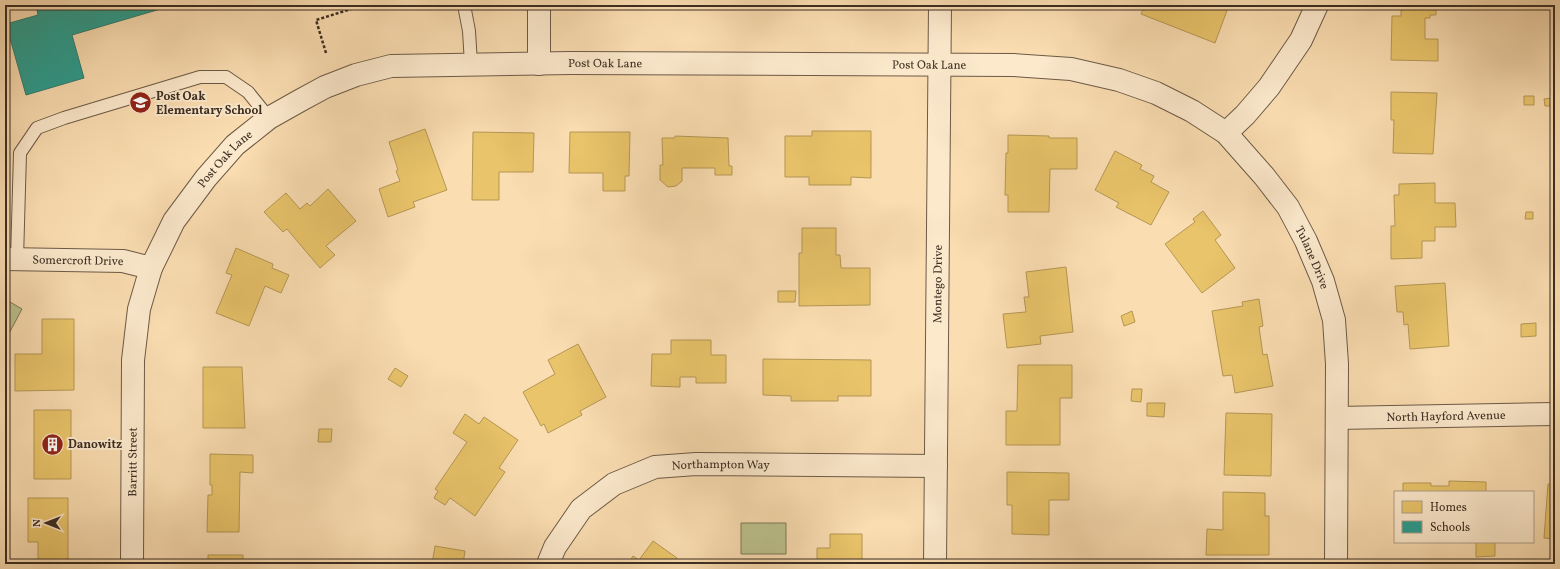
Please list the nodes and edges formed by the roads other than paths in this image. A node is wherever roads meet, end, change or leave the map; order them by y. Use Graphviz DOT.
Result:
graph roads {
  1 [pos="464,5"];
  2 [pos="539,5"];
  3 [pos="940,5"];
  4 [pos="1317,5"];
  5 [pos="471,64"];
  6 [pos="539,64"];
  7 [pos="940,65"];
  8 [pos="269,118"];
  9 [pos="1226,132"];
  10 [pos="11,259"];
  11 [pos="151,268"];
  12 [pos="133,360"];
  13 [pos="1555,414"];
  14 [pos="1337,418"];
  15 [pos="936,466"];
  16 [pos="132,564"];
  17 [pos="548,564"];
  18 [pos="935,564"];
  19 [pos="1336,564"];
  1 -- 5 [label="lane"];
  2 -- 6 [label="street"];
  3 -- 7 [label="street, Montego Drive"];
  4 -- 9 [label="street"];
  5 -- 6 [label="street, Post Oak Lane"];
  5 -- 8 [label="street, Post Oak Lane"];
  6 -- 7 [label="street, Post Oak Lane"];
  7 -- 9 [label="street, Post Oak Lane"];
  7 -- 15 [label="street, Montego Drive"];
  8 -- 10 [label="lane"];
  8 -- 11 [label="street, Post Oak Lane"];
  9 -- 14 [label="street, Tulane Drive"];
  10 -- 11 [label="street, Somercroft Drive"];
  11 -- 12 [label="street, Post Oak Lane"];
  12 -- 16 [label="street, Barritt Street"];
  13 -- 14 [label="street, North Hayford Avenue"];
  14 -- 19 [label="street, Tulane Drive"];
  15 -- 17 [label="street, Northampton Way"];
  15 -- 18 [label="street, Montego Drive"];
}
